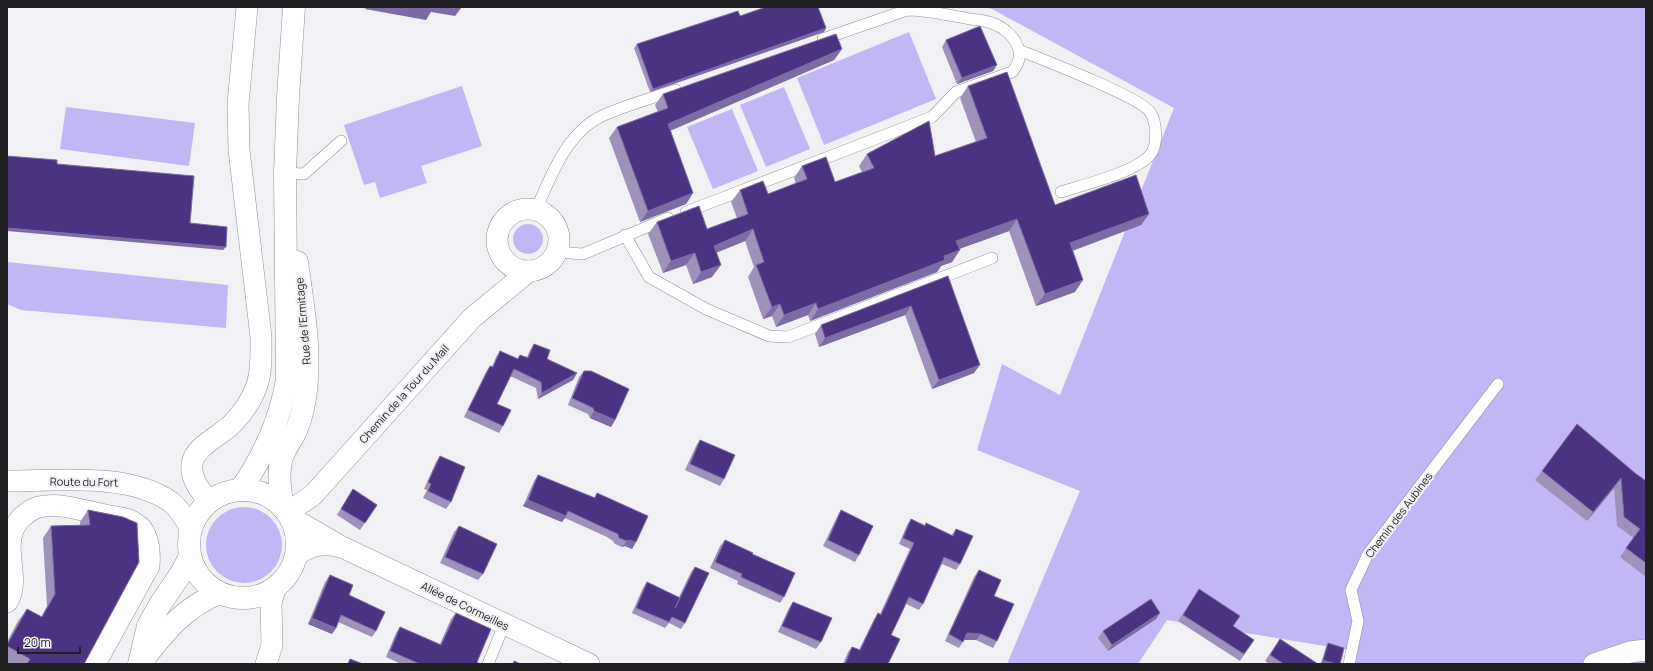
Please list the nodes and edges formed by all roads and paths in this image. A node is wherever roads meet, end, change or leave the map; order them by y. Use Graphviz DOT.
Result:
graph roads {
  1 [pos="248,7"];
  2 [pos="294,7"];
  3 [pos="811,44"];
  4 [pos="1019,50"];
  5 [pos="684,87"];
  6 [pos="341,141"];
  7 [pos="285,175"];
  8 [pos="1061,192"];
  9 [pos="536,210"];
  10 [pos="625,235"];
  11 [pos="557,252"];
  12 [pos="502,257"];
  13 [pos="992,258"];
  14 [pos="528,271"];
  15 [pos="498,296"];
  16 [pos="1498,384"];
  17 [pos="7,481"];
  18 [pos="240,490"];
  19 [pos="209,502"];
  20 [pos="287,513"];
  21 [pos="191,529"];
  22 [pos="342,547"];
  23 [pos="190,556"];
  24 [pos="296,556"];
  25 [pos="275,588"];
  26 [pos="219,592"];
  27 [pos="7,602"];
  28 [pos="504,624"];
  29 [pos="1646,650"];
  30 [pos="95,664"];
  31 [pos="140,664"];
  32 [pos="266,664"];
  33 [pos="488,664"];
  34 [pos="589,664"];
  35 [pos="1349,664"];
  36 [pos="1594,664"];
  1 -- 19 [label="street"];
  2 -- 7 [label="street, Rue de l'Ermitage"];
  3 -- 4 [label="lane"];
  4 -- 8 [label="lane"];
  4 -- 10 [label="lane"];
  5 -- 9 [label="lane"];
  6 -- 7 [label="lane"];
  7 -- 18 [label="street, Rue de l'Ermitage"];
  7 -- 20 [label="street, Rue de l'Ermitage"];
  9 -- 11 [label="street"];
  9 -- 12 [label="street"];
  10 -- 11 [label="lane"];
  10 -- 13 [label="lane"];
  11 -- 14 [label="street"];
  12 -- 14 [label="street"];
  12 -- 15 [label="street"];
  14 -- 15 [label="street, Chemin de la Tour du Mail"];
  15 -- 20 [label="street, Chemin de la Tour du Mail"];
  16 -- 35 [label="lane, Chemin des Aubines"];
  17 -- 21 [label="street, Route du Fort"];
  18 -- 19 [label="street"];
  18 -- 20 [label="street"];
  19 -- 21 [label="street"];
  20 -- 22 [label="street, Allée de Cormeilles"];
  20 -- 24 [label="street"];
  21 -- 23 [label="street"];
  22 -- 24 [label="street, Allée de Cormeilles"];
  22 -- 28 [label="street, Allée de Cormeilles"];
  23 -- 26 [label="street"];
  23 -- 31 [label="street"];
  24 -- 25 [label="street"];
  25 -- 26 [label="street"];
  25 -- 32 [label="street"];
  26 -- 31 [label="street"];
  27 -- 30 [label="street"];
  28 -- 33 [label="lane"];
  28 -- 34 [label="street, Allée de Cormeilles"];
  29 -- 36 [label="street"];
}
